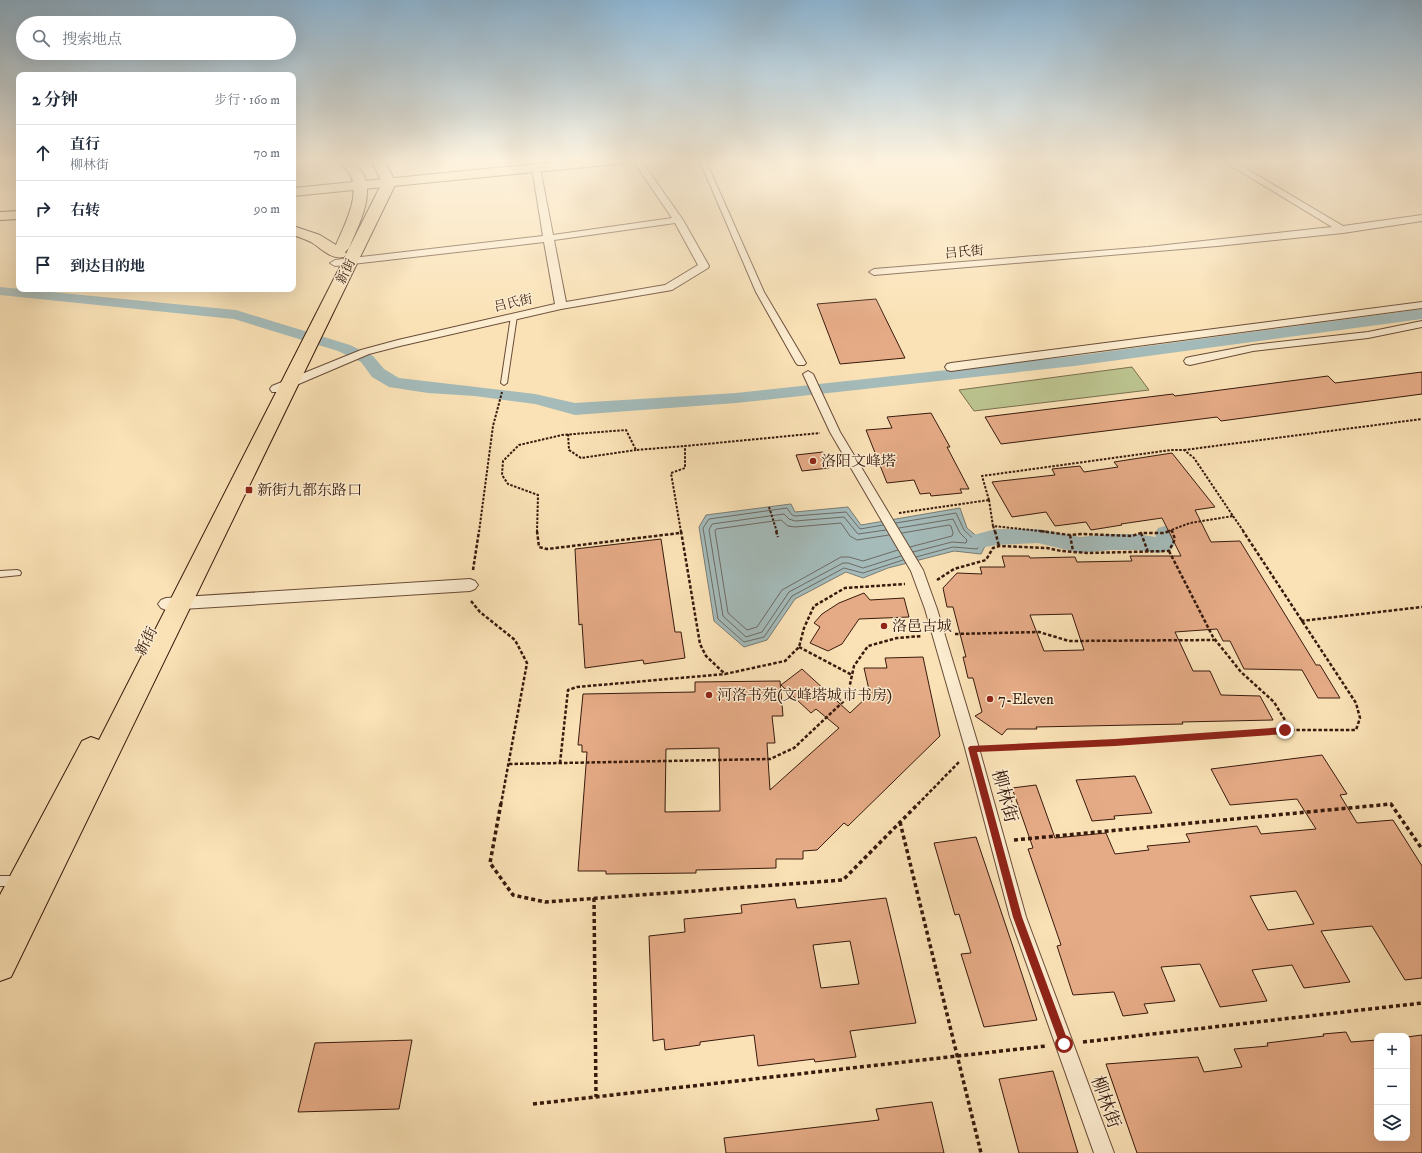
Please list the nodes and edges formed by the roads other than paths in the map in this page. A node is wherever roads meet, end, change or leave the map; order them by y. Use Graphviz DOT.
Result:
graph roads {
  1 [pos="11,213"];
  2 [pos="356,213"];
  3 [pos="367,213"];
  4 [pos="545,213"];
  5 [pos="673,213"];
  6 [pos="725,213"];
  7 [pos="1314,213"];
  8 [pos="0,216"];
  9 [pos="1422,218"];
  10 [pos="678,220"];
  11 [pos="1343,230"];
  12 [pos="296,231"];
  13 [pos="550,238"];
  14 [pos="341,259"];
  15 [pos="874,272"];
  16 [pos="1422,305"];
  17 [pos="561,306"];
  18 [pos="514,316"];
  19 [pos="1422,324"];
  20 [pos="1190,362"];
  21 [pos="801,363"];
  22 [pos="951,367"];
  23 [pos="808,374"];
  24 [pos="504,383"];
  25 [pos="282,386"];
  26 [pos="17,573"];
  27 [pos="0,574"];
  28 [pos="470,585"];
  29 [pos="173,603"];
  30 [pos="33,880"];
  31 [pos="0,881"];
  32 [pos="0,926"];
  33 [pos="0,966"];
  34 [pos="1104,1153"];
  1 -- 8 [label="main road"];
  2 -- 14 [label="main road, 新街"];
  3 -- 14 [label="main road, 新街"];
  4 -- 13 [label="street"];
  5 -- 10 [label="street"];
  6 -- 21 [label="street"];
  7 -- 11 [label="street"];
  9 -- 11 [label="street, 吕氏街"];
  10 -- 13 [label="street"];
  10 -- 17 [label="street, 吕氏街"];
  11 -- 15 [label="street, 吕氏街"];
  12 -- 14 [label="main road"];
  13 -- 14 [label="street"];
  13 -- 17 [label="street"];
  14 -- 25 [label="main road, 新街"];
  16 -- 22 [label="street"];
  17 -- 18 [label="street, 吕氏街"];
  18 -- 24 [label="lane"];
  18 -- 25 [label="street, 吕氏街"];
  19 -- 20 [label="street"];
  23 -- 34 [label="street, 柳林街"];
  25 -- 29 [label="main road, 新街"];
  26 -- 27 [label="lane"];
  28 -- 29 [label="street"];
  29 -- 30 [label="main road, 新街"];
  30 -- 31 [label="lane"];
  30 -- 32 [label="main road"];
  30 -- 33 [label="main road"];
}
